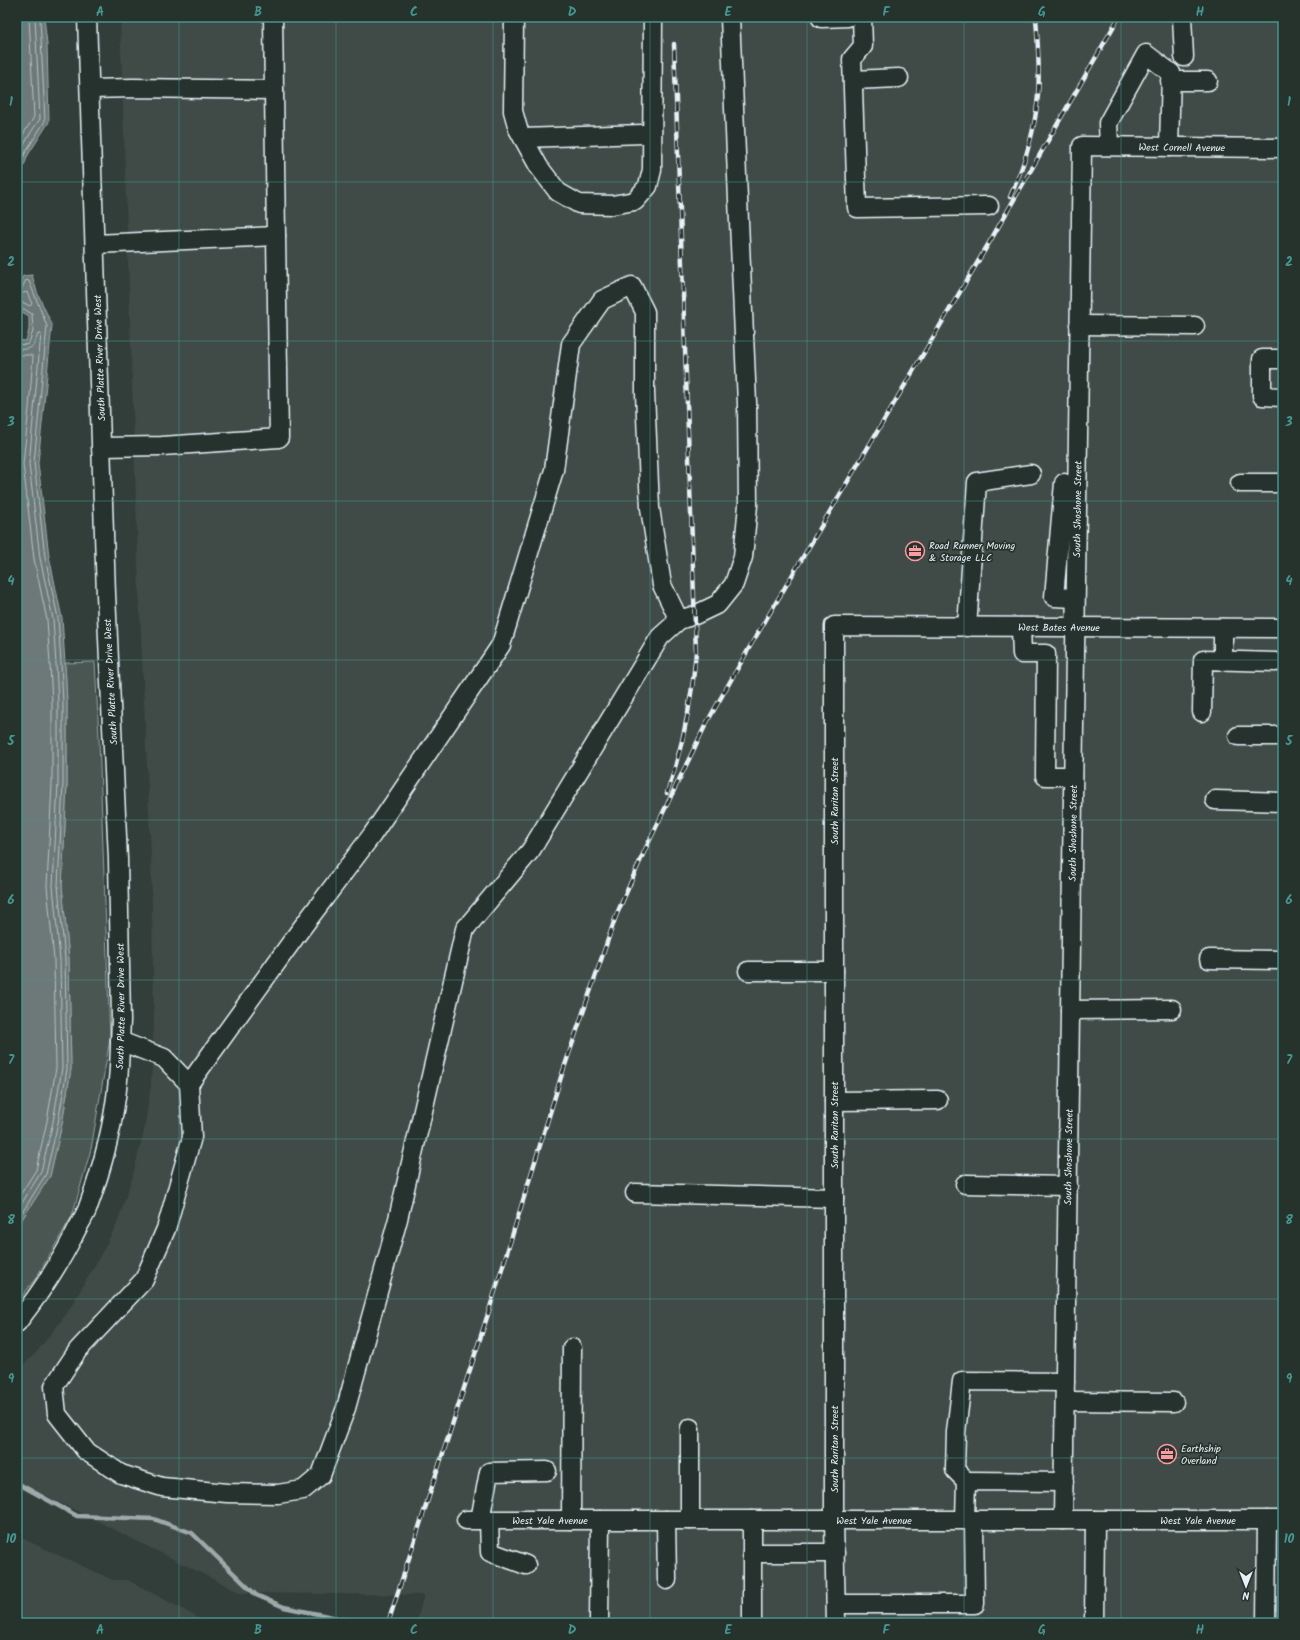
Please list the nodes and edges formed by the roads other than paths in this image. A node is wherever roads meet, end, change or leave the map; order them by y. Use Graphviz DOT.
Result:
graph roads {
  1 [pos="87,17"];
  2 [pos="273,17"];
  3 [pos="514,17"];
  4 [pos="653,17"];
  5 [pos="730,17"];
  6 [pos="848,17"];
  7 [pos="862,17"];
  8 [pos="1182,17"];
  9 [pos="821,18"];
  10 [pos="1184,57"];
  11 [pos="899,78"];
  12 [pos="853,80"];
  13 [pos="1170,81"];
  14 [pos="1208,81"];
  15 [pos="90,89"];
  16 [pos="274,90"];
  17 [pos="643,134"];
  18 [pos="523,138"];
  19 [pos="1082,146"];
  20 [pos="1109,146"];
  21 [pos="1169,147"];
  22 [pos="1283,148"];
  23 [pos="989,206"];
  24 [pos="276,236"];
  25 [pos="95,244"];
  26 [pos="1079,324"];
  27 [pos="1195,326"];
  28 [pos="1283,360"];
  29 [pos="1283,397"];
  30 [pos="101,447"];
  31 [pos="1031,474"];
  32 [pos="1064,483"];
  33 [pos="1240,483"];
  34 [pos="1283,483"];
  35 [pos="1075,598"];
  36 [pos="679,620"];
  37 [pos="834,626"];
  38 [pos="967,626"];
  39 [pos="1021,627"];
  40 [pos="1075,627"];
  41 [pos="1223,628"];
  42 [pos="1283,628"];
  43 [pos="1223,661"];
  44 [pos="1276,662"];
  45 [pos="1202,712"];
  46 [pos="1238,736"];
  47 [pos="1283,736"];
  48 [pos="1073,776"];
  49 [pos="1215,800"];
  50 [pos="1283,802"];
  51 [pos="1209,959"];
  52 [pos="1283,960"];
  53 [pos="748,971"];
  54 [pos="834,971"];
  55 [pos="1172,1009"];
  56 [pos="1070,1010"];
  57 [pos="120,1040"];
  58 [pos="189,1084"];
  59 [pos="938,1100"];
  60 [pos="834,1101"];
  61 [pos="965,1184"];
  62 [pos="1068,1186"];
  63 [pos="635,1192"];
  64 [pos="834,1198"];
  65 [pos="17,1323"];
  66 [pos="572,1348"];
  67 [pos="1065,1382"];
  68 [pos="1065,1401"];
  69 [pos="1174,1402"];
  70 [pos="690,1428"];
  71 [pos="547,1471"];
  72 [pos="966,1482"];
  73 [pos="1064,1482"];
  74 [pos="478,1520"];
  75 [pos="571,1520"];
  76 [pos="600,1520"];
  77 [pos="666,1520"];
  78 [pos="690,1520"];
  79 [pos="752,1520"];
  80 [pos="834,1520"];
  81 [pos="970,1520"];
  82 [pos="1063,1520"];
  83 [pos="1095,1520"];
  84 [pos="1275,1520"];
  85 [pos="752,1553"];
  86 [pos="835,1553"];
  87 [pos="526,1565"];
  88 [pos="667,1580"];
  89 [pos="836,1604"];
  90 [pos="599,1623"];
  91 [pos="752,1623"];
  92 [pos="836,1623"];
  93 [pos="1094,1623"];
  94 [pos="1266,1623"];
  1 -- 15 [label="street, South Platte River Drive West"];
  2 -- 16 [label="street"];
  3 -- 18 [label="street"];
  4 -- 18 [label="street"];
  5 -- 36 [label="street"];
  6 -- 9 [label="street"];
  7 -- 12 [label="street"];
  8 -- 10 [label="street"];
  11 -- 12 [label="street"];
  12 -- 23 [label="street"];
  13 -- 14 [label="street"];
  13 -- 20 [label="street"];
  13 -- 21 [label="street"];
  15 -- 16 [label="street"];
  15 -- 25 [label="street, South Platte River Drive West"];
  16 -- 24 [label="street"];
  17 -- 18 [label="street"];
  19 -- 20 [label="street, West Cornell Avenue"];
  19 -- 26 [label="street, South Shoshone Street"];
  20 -- 21 [label="street, West Cornell Avenue"];
  21 -- 22 [label="street, West Cornell Avenue"];
  24 -- 25 [label="street"];
  24 -- 30 [label="street"];
  25 -- 30 [label="street, South Platte River Drive West"];
  26 -- 27 [label="street"];
  26 -- 35 [label="street, South Shoshone Street"];
  28 -- 29 [label="street"];
  30 -- 57 [label="street, South Platte River Drive West"];
  31 -- 38 [label="street"];
  32 -- 35 [label="street"];
  33 -- 34 [label="street"];
  35 -- 40 [label="street, South Shoshone Street"];
  36 -- 58 [label="street"];
  36 -- 58 [label="street"];
  37 -- 38 [label="street, West Bates Avenue"];
  37 -- 54 [label="street, South Raritan Street"];
  38 -- 39 [label="street, West Bates Avenue"];
  39 -- 40 [label="street, West Bates Avenue"];
  39 -- 48 [label="street"];
  40 -- 41 [label="street, West Bates Avenue"];
  40 -- 48 [label="street, South Shoshone Street"];
  41 -- 42 [label="street, West Bates Avenue"];
  41 -- 43 [label="street"];
  43 -- 44 [label="street"];
  43 -- 45 [label="street"];
  46 -- 47 [label="street"];
  48 -- 56 [label="street, South Shoshone Street"];
  49 -- 50 [label="street"];
  51 -- 52 [label="street"];
  53 -- 54 [label="street"];
  54 -- 60 [label="street, South Raritan Street"];
  55 -- 56 [label="street"];
  56 -- 62 [label="street, South Shoshone Street"];
  57 -- 58 [label="street"];
  57 -- 65 [label="street, South Platte River Drive West"];
  59 -- 60 [label="street"];
  60 -- 64 [label="street, South Raritan Street"];
  61 -- 62 [label="street"];
  62 -- 67 [label="street, South Shoshone Street"];
  63 -- 64 [label="street"];
  64 -- 80 [label="street, South Raritan Street"];
  66 -- 75 [label="street"];
  67 -- 68 [label="street, South Shoshone Street"];
  67 -- 72 [label="street"];
  68 -- 69 [label="street"];
  68 -- 73 [label="street, South Shoshone Street"];
  70 -- 78 [label="street"];
  71 -- 74 [label="street"];
  72 -- 73 [label="street"];
  72 -- 81 [label="street"];
  73 -- 82 [label="street, South Shoshone Street"];
  74 -- 75 [label="street, West Yale Avenue"];
  74 -- 87 [label="street"];
  75 -- 76 [label="street, West Yale Avenue"];
  76 -- 77 [label="street, West Yale Avenue"];
  76 -- 90 [label="street"];
  77 -- 78 [label="street, West Yale Avenue"];
  77 -- 88 [label="street"];
  78 -- 79 [label="street, West Yale Avenue"];
  79 -- 80 [label="street, West Yale Avenue"];
  79 -- 85 [label="street"];
  80 -- 81 [label="street, West Yale Avenue"];
  80 -- 86 [label="street, South Raritan Street"];
  81 -- 82 [label="street, West Yale Avenue"];
  81 -- 89 [label="street"];
  82 -- 83 [label="street, West Yale Avenue"];
  83 -- 84 [label="street, West Yale Avenue"];
  83 -- 93 [label="street"];
  84 -- 94 [label="street"];
  85 -- 86 [label="street"];
  85 -- 91 [label="street"];
  86 -- 89 [label="street, South Raritan Street"];
  89 -- 92 [label="street, South Raritan Street"];
}
